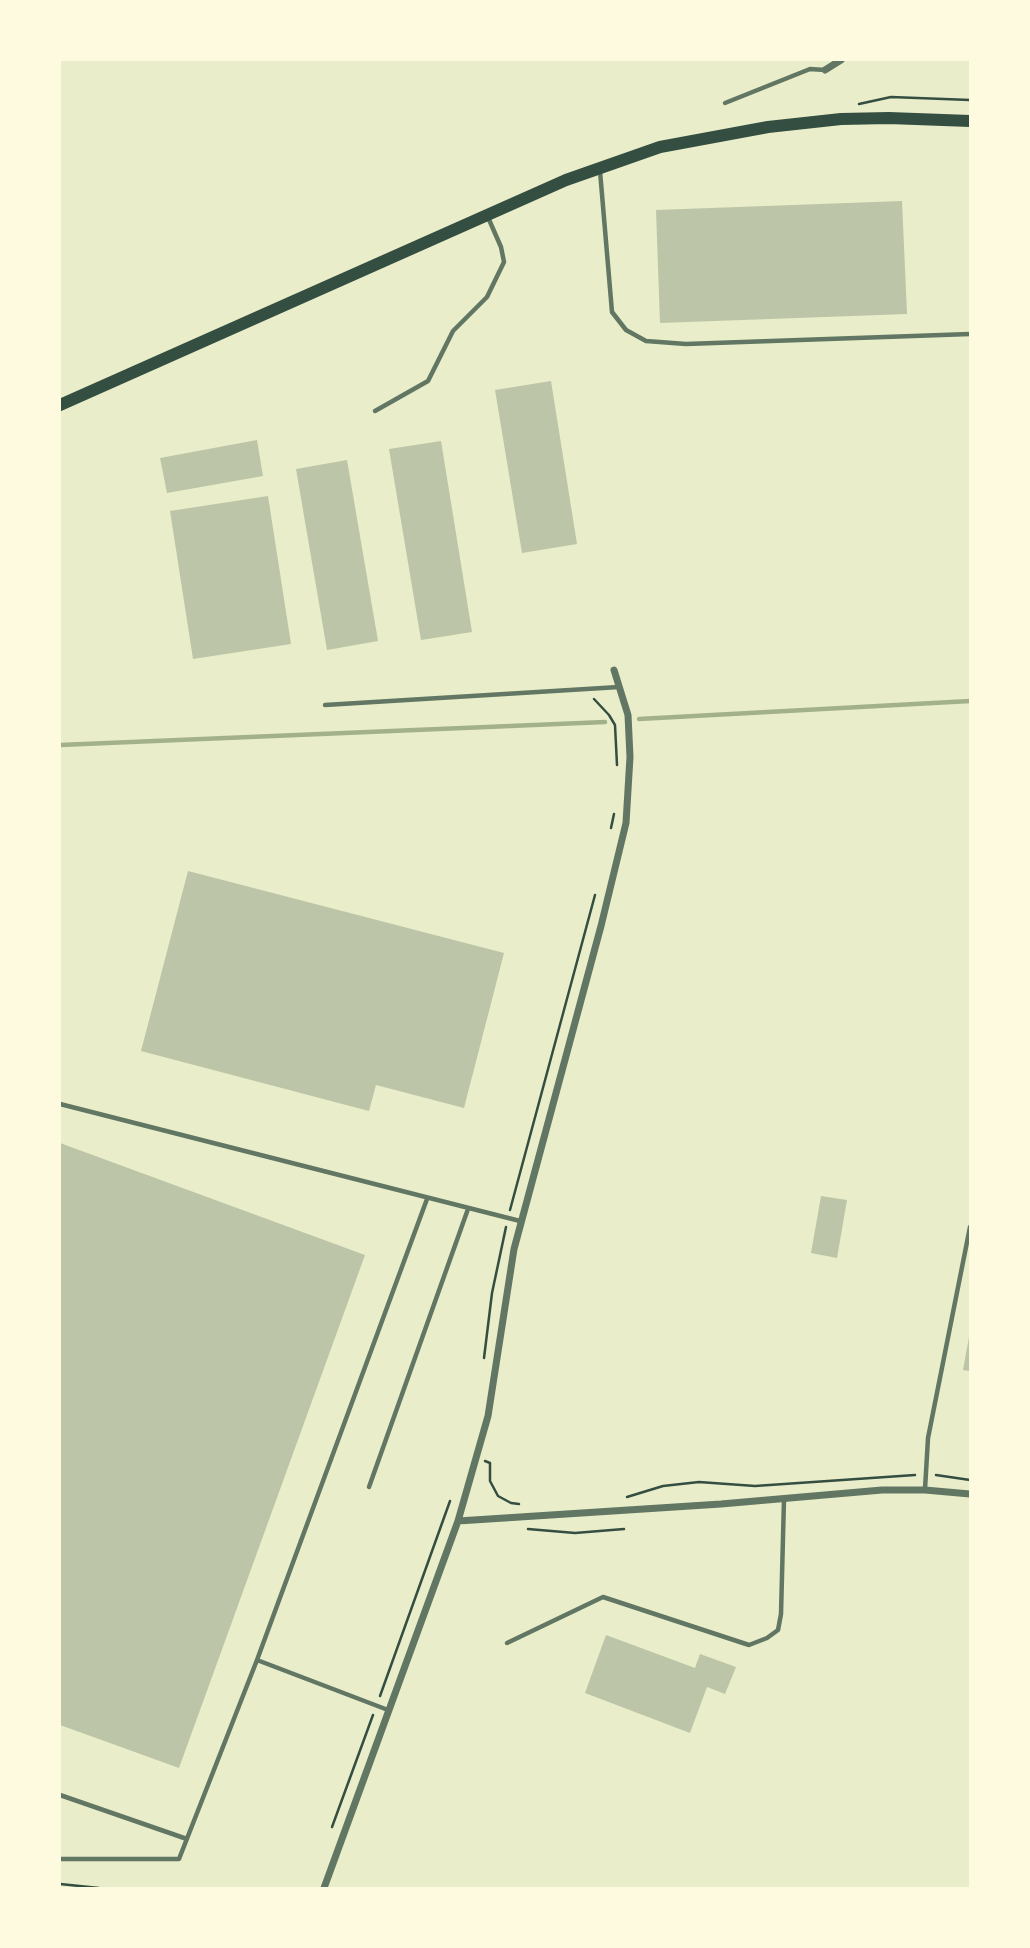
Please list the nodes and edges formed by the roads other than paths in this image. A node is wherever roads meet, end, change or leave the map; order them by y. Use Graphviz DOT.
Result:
graph roads {
  1 [pos="841,60"];
  2 [pos="825,70"];
  3 [pos="725,103"];
  4 [pos="971,121"];
  5 [pos="600,166"];
  6 [pos="487,215"];
  7 [pos="971,334"];
  8 [pos="60,405"];
  9 [pos="375,411"];
  10 [pos="614,670"];
  11 [pos="619,687"];
  12 [pos="325,705"];
  13 [pos="60,1104"];
  14 [pos="428,1199"];
  15 [pos="468,1209"];
  16 [pos="520,1221"];
  17 [pos="971,1227"];
  18 [pos="369,1487"];
  19 [pos="925,1490"];
  20 [pos="971,1494"];
  21 [pos="784,1499"];
  22 [pos="458,1521"];
  23 [pos="507,1643"];
  24 [pos="257,1660"];
  25 [pos="388,1710"];
  26 [pos="60,1795"];
  27 [pos="187,1839"];
  28 [pos="60,1858"];
  29 [pos="324,1888"];
  1 -- 2 [label="street"];
  2 -- 3 [label="lane"];
  4 -- 5 [label="main road"];
  5 -- 6 [label="main road"];
  5 -- 7 [label="lane"];
  6 -- 8 [label="main road"];
  6 -- 9 [label="lane"];
  10 -- 11 [label="street"];
  11 -- 12 [label="lane"];
  11 -- 16 [label="street"];
  13 -- 14 [label="lane"];
  14 -- 15 [label="lane"];
  14 -- 24 [label="lane"];
  15 -- 16 [label="lane"];
  15 -- 18 [label="lane"];
  16 -- 22 [label="street"];
  17 -- 19 [label="lane"];
  19 -- 20 [label="street"];
  19 -- 21 [label="street"];
  21 -- 22 [label="street"];
  21 -- 23 [label="lane"];
  22 -- 25 [label="street"];
  24 -- 25 [label="lane"];
  24 -- 27 [label="lane"];
  25 -- 29 [label="street"];
  26 -- 27 [label="lane"];
  27 -- 28 [label="lane"];
}
